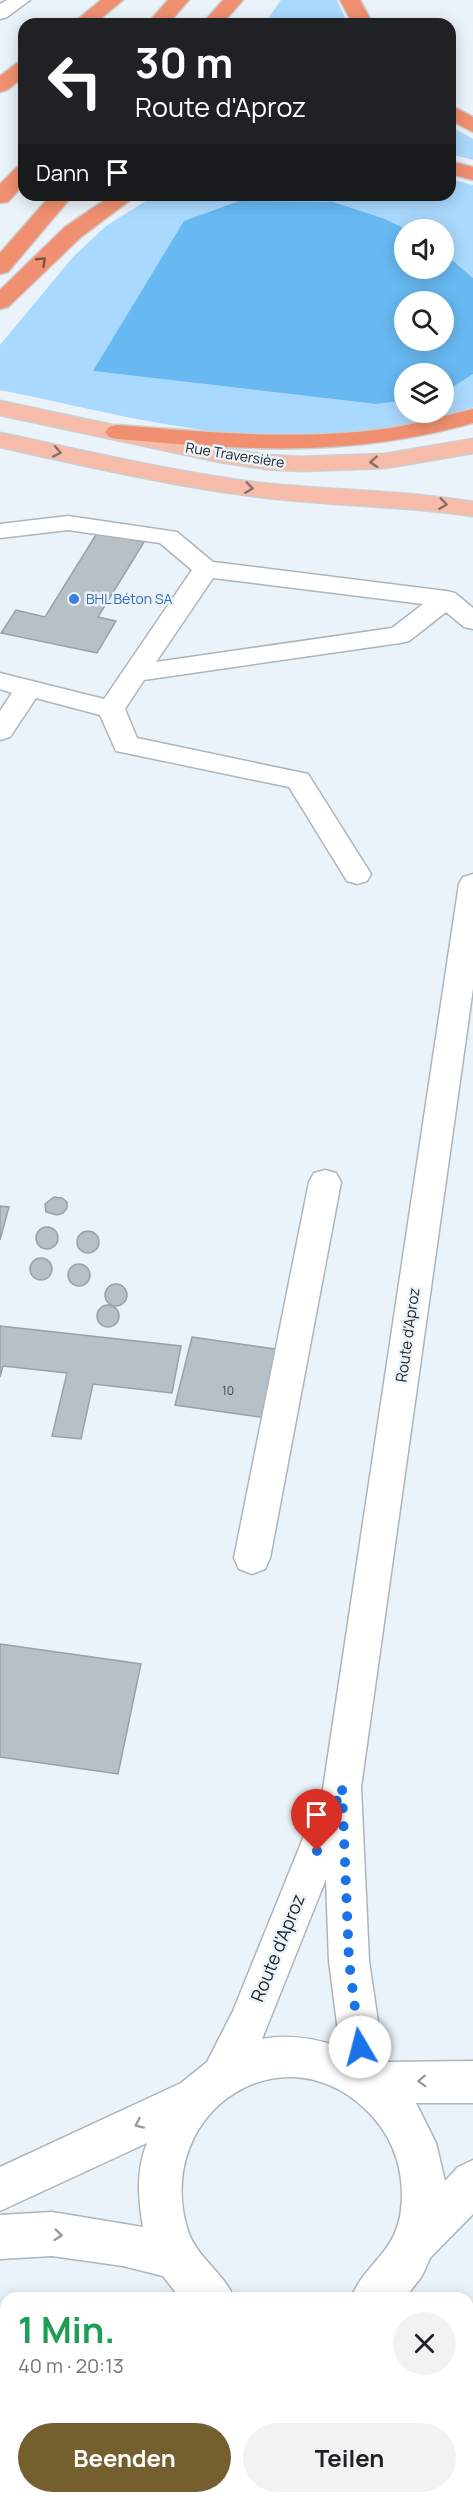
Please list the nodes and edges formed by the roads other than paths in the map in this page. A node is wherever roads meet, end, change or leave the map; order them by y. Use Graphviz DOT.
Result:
graph roads {
  1 [pos="20,0"];
  2 [pos="113,0"];
  3 [pos="178,0"];
  4 [pos="233,0"];
  5 [pos="350,0"];
  6 [pos="0,13"];
  7 [pos="90,18"];
  8 [pos="162,18"];
  9 [pos="217,18"];
  10 [pos="360,18"];
  11 [pos="18,72"];
  12 [pos="0,86"];
  13 [pos="456,115"];
  14 [pos="473,126"];
  15 [pos="456,169"];
  16 [pos="473,174"];
  17 [pos="18,178"];
  18 [pos="0,197"];
  19 [pos="57,201"];
  20 [pos="117,201"];
  21 [pos="0,267"];
  22 [pos="0,302"];
  23 [pos="10,410"];
  24 [pos="473,416"];
  25 [pos="117,432"];
  26 [pos="0,440"];
  27 [pos="473,446"];
  28 [pos="473,509"];
  29 [pos="1,531"];
  30 [pos="206,569"];
  31 [pos="446,599"];
  32 [pos="473,621"];
  33 [pos="136,673"];
  34 [pos="0,681"];
  35 [pos="29,688"];
  36 [pos="111,710"];
  37 [pos="0,731"];
  38 [pos="357,874"];
  39 [pos="473,884"];
  40 [pos="325,1182"];
  41 [pos="252,1558"];
  42 [pos="342,1787"];
  43 [pos="368,2081"];
  44 [pos="473,2082"];
  45 [pos="207,2087"];
  46 [pos="473,2182"];
  47 [pos="0,2189"];
  48 [pos="0,2237"];
  49 [pos="414,2246"];
  50 [pos="198,2286"];
  51 [pos="380,2292"];
  1 -- 6 [label="street"];
  2 -- 7 [label="highway"];
  3 -- 8 [label="highway"];
  4 -- 9 [label="highway"];
  5 -- 10 [label="highway"];
  11 -- 12 [label="highway"];
  13 -- 14 [label="highway"];
  15 -- 16 [label="highway"];
  17 -- 18 [label="highway"];
  19 -- 21 [label="highway"];
  22 -- 20 [label="highway, one-way"];
  23 -- 25 [label="main road, Rue Traversière"];
  24 -- 25 [label="highway"];
  27 -- 25 [label="main road, Rue Traversière, one-way"];
  26 -- 28 [label="main road, one-way"];
  29 -- 30 [label="street"];
  30 -- 31 [label="street"];
  30 -- 33 [label="street"];
  31 -- 32 [label="street"];
  31 -- 33 [label="street"];
  33 -- 36 [label="street"];
  34 -- 35 [label="street"];
  35 -- 36 [label="street"];
  35 -- 37 [label="street"];
  36 -- 38 [label="street"];
  39 -- 42 [label="street, Route d'Aproz"];
  40 -- 41 [label="street"];
  42 -- 43 [label="street, Route d'Aproz"];
  42 -- 45 [label="street, Route d'Aproz"];
  44 -- 43 [label="street, one-way"];
  43 -- 45 [label="street"];
  43 -- 49 [label="street"];
  45 -- 47 [label="street, one-way"];
  45 -- 50 [label="street, Route d'Aproz"];
  46 -- 49 [label="street"];
  48 -- 50 [label="street, one-way"];
  49 -- 51 [label="street"];
}
